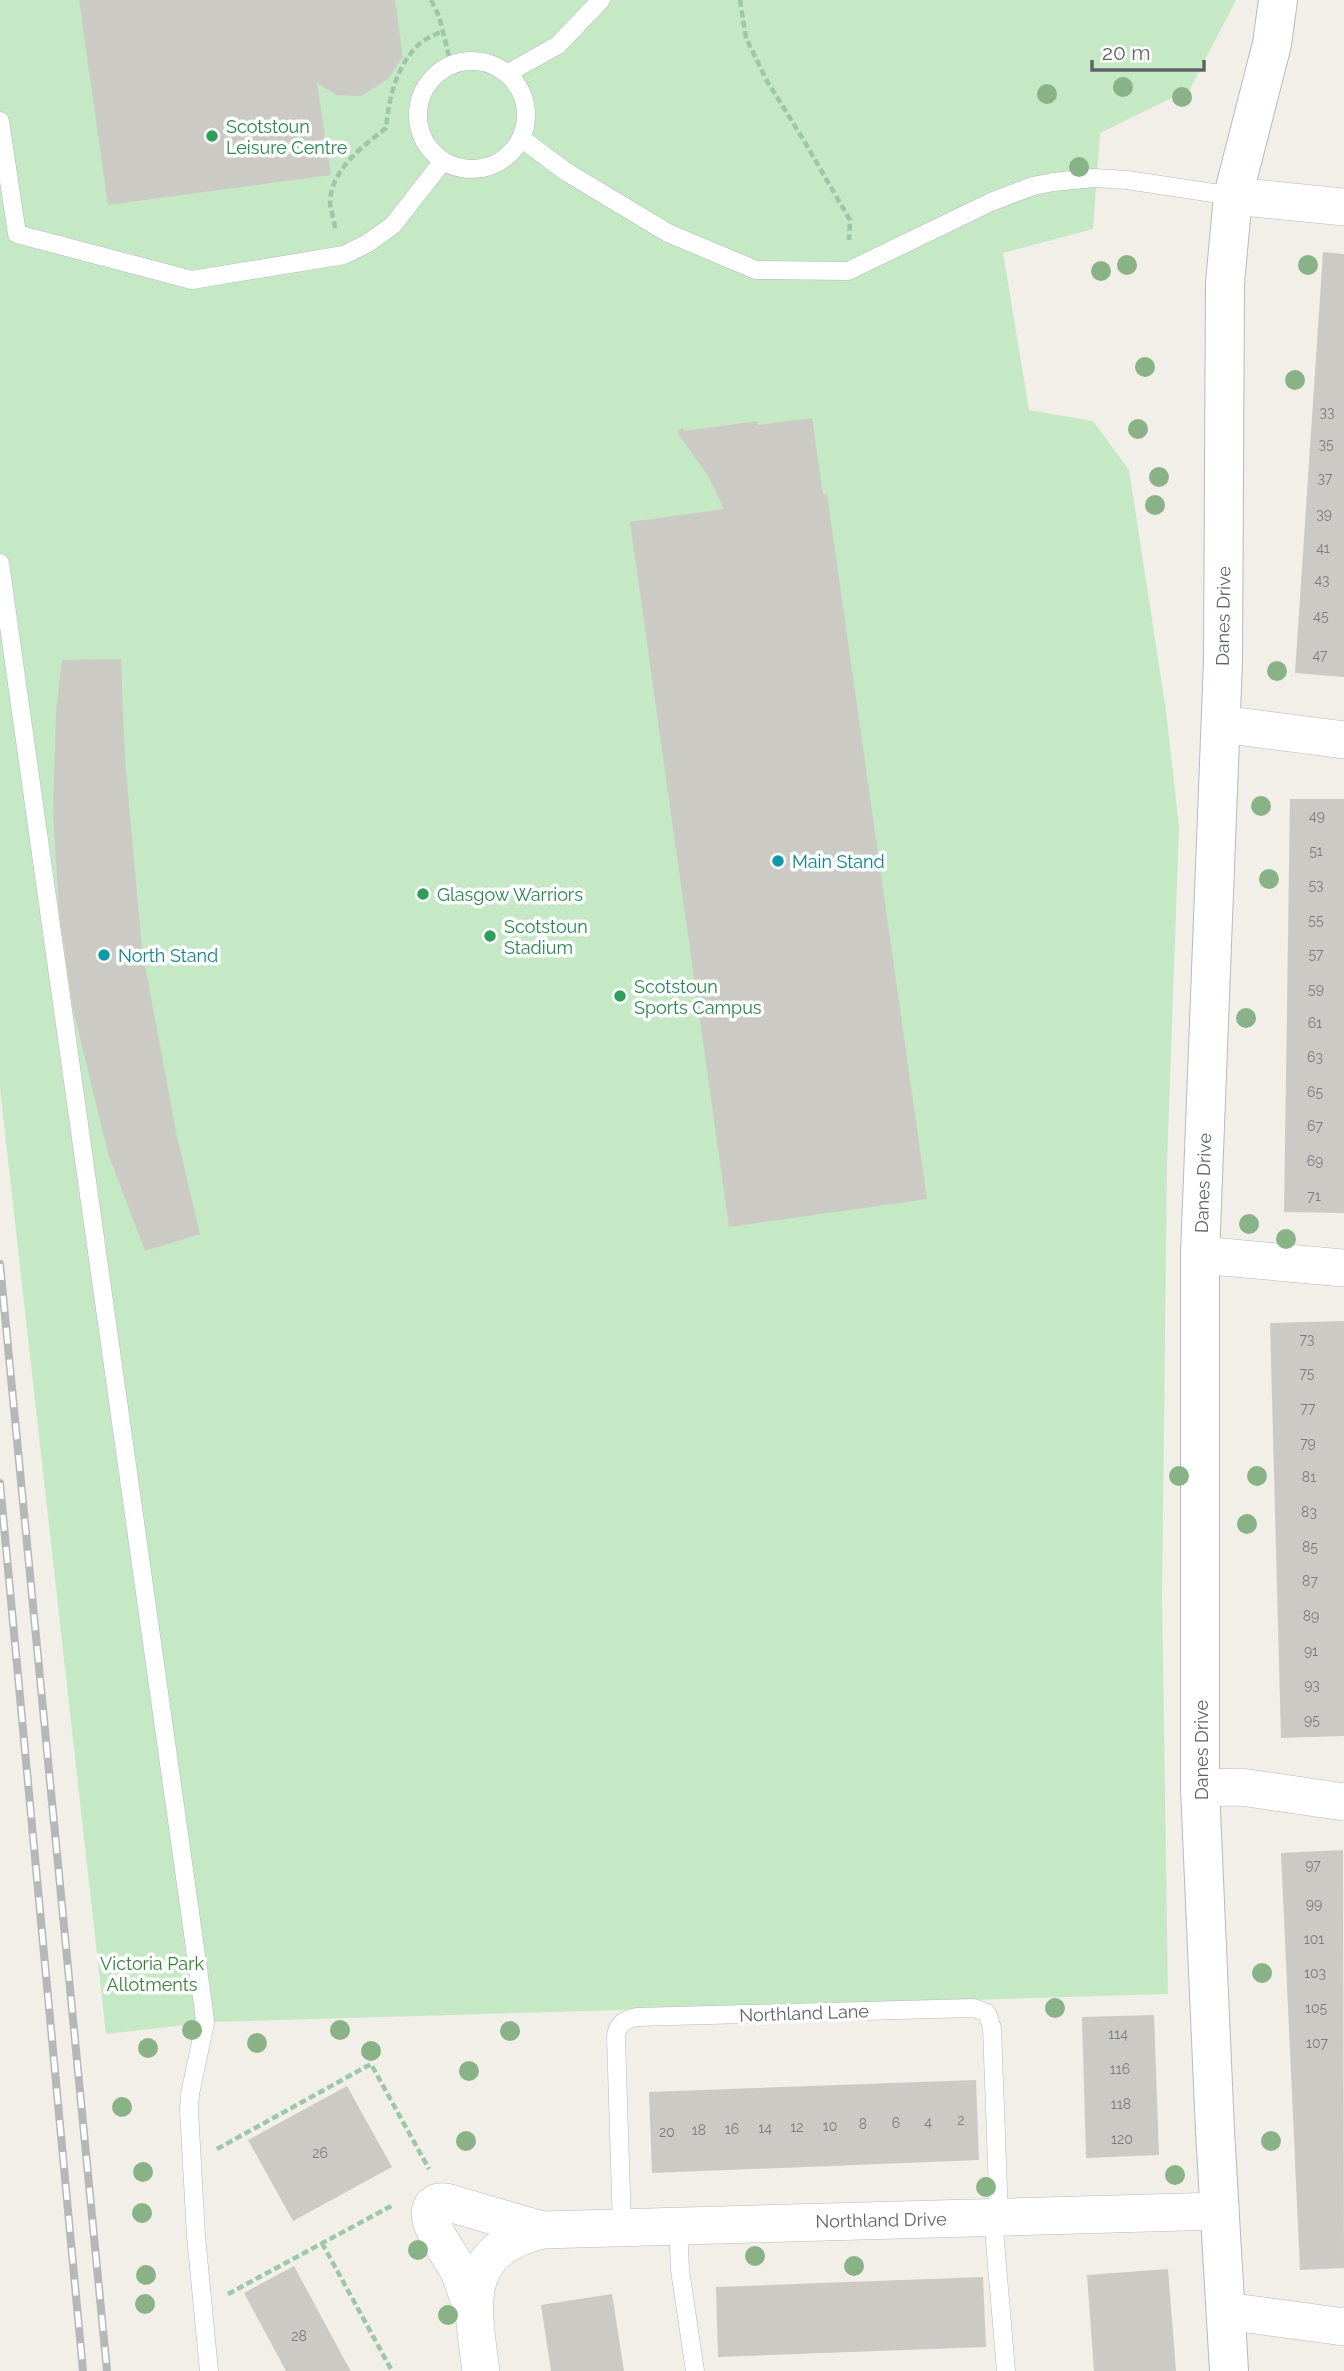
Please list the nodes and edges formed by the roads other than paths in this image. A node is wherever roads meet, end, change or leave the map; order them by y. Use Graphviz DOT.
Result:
graph roads {
  1 [pos="601,0"];
  2 [pos="1278,0"];
  3 [pos="508,73"];
  4 [pos="0,121"];
  5 [pos="521,138"];
  6 [pos="443,162"];
  7 [pos="1233,196"];
  8 [pos="1344,207"];
  9 [pos="0,563"];
  10 [pos="1220,724"];
  11 [pos="1344,740"];
  12 [pos="1200,1255"];
  13 [pos="1344,1268"];
  14 [pos="1200,1788"];
  15 [pos="1344,1802"];
  16 [pos="1220,2211"];
  17 [pos="996,2217"];
  18 [pos="678,2225"];
  19 [pos="622,2227"];
  20 [pos="542,2230"];
  21 [pos="1226,2311"];
  22 [pos="474,2319"];
  23 [pos="1344,2327"];
  24 [pos="209,2371"];
  25 [pos="481,2371"];
  26 [pos="695,2371"];
  27 [pos="1006,2371"];
  28 [pos="1229,2371"];
  1 -- 3 [label="lane"];
  2 -- 7 [label="street, Danes Drive"];
  3 -- 5 [label="lane"];
  3 -- 6 [label="lane"];
  4 -- 6 [label="lane"];
  5 -- 6 [label="lane"];
  5 -- 7 [label="lane"];
  7 -- 8 [label="street"];
  7 -- 10 [label="street, Danes Drive"];
  9 -- 24 [label="lane"];
  10 -- 11 [label="street"];
  10 -- 12 [label="street, Danes Drive"];
  12 -- 13 [label="street"];
  12 -- 14 [label="street, Danes Drive"];
  14 -- 15 [label="street"];
  14 -- 16 [label="street, Danes Drive"];
  16 -- 17 [label="street, Northland Drive"];
  16 -- 21 [label="street, Danes Drive"];
  17 -- 18 [label="street, Northland Drive"];
  17 -- 19 [label="lane, Northland Lane"];
  17 -- 27 [label="lane"];
  18 -- 19 [label="street, Northland Drive"];
  18 -- 26 [label="lane"];
  19 -- 20 [label="street, Northland Drive"];
  20 -- 22 [label="street, Northland Drive"];
  20 -- 22 [label="street, Northland Drive"];
  21 -- 23 [label="street"];
  21 -- 28 [label="street, Danes Drive"];
  22 -- 25 [label="street, Northland Drive"];
}
